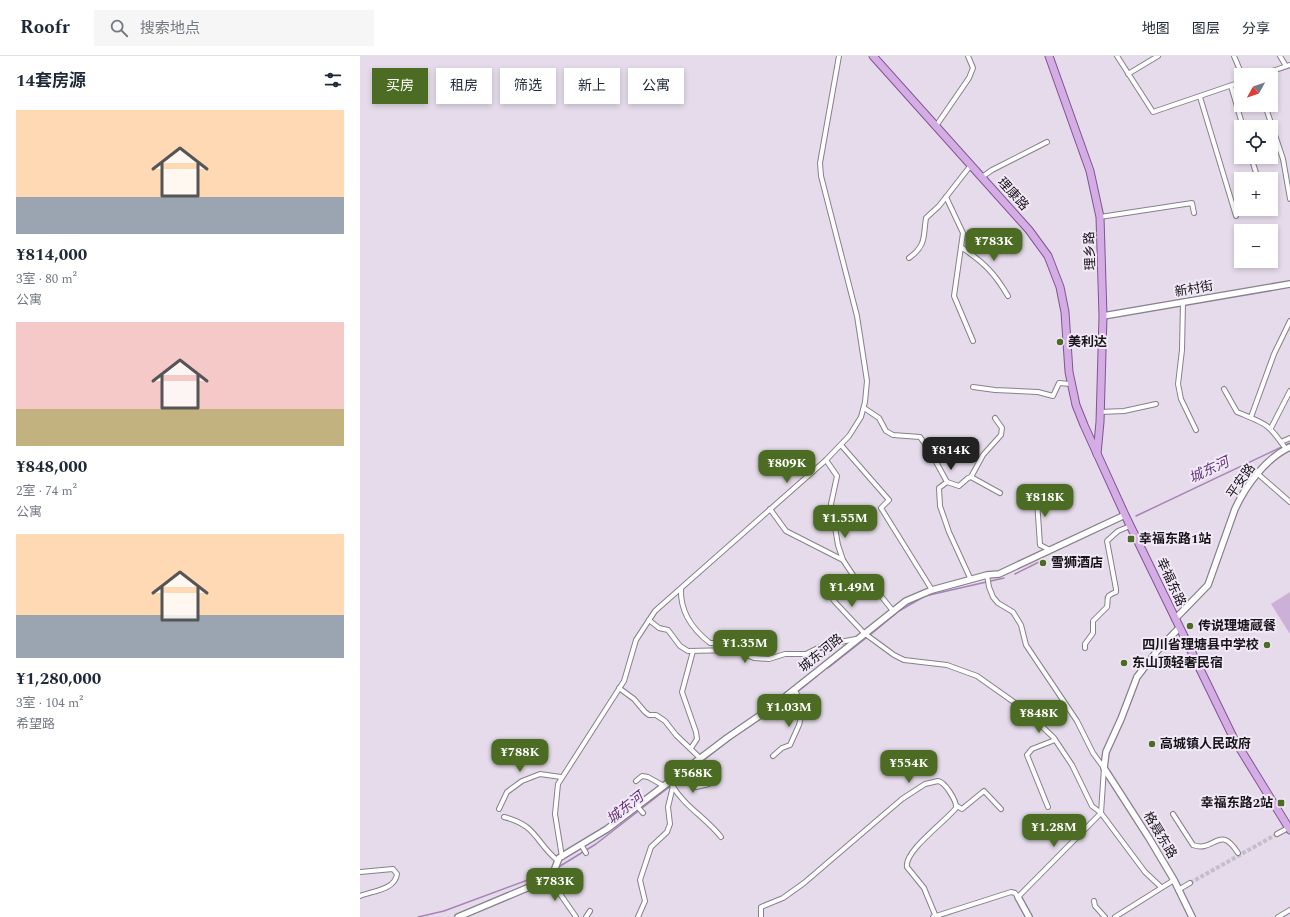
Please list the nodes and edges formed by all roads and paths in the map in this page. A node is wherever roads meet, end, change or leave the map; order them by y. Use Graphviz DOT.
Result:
graph roads {
  1 [pos="839,56"];
  2 [pos="873,56"];
  3 [pos="968,56"];
  4 [pos="1049,56"];
  5 [pos="1117,56"];
  6 [pos="1158,56"];
  7 [pos="1234,56"];
  8 [pos="1280,56"];
  9 [pos="1288,65"];
  10 [pos="1239,68"];
  11 [pos="1278,69"];
  12 [pos="1128,74"];
  13 [pos="1234,85"];
  14 [pos="1231,86"];
  15 [pos="1200,97"];
  16 [pos="1267,112"];
  17 [pos="1241,120"];
  18 [pos="936,126"];
  19 [pos="1047,142"];
  20 [pos="971,165"];
  21 [pos="982,177"];
  22 [pos="946,197"];
  23 [pos="1290,199"];
  24 [pos="1234,209"];
  25 [pos="1194,213"];
  26 [pos="1100,217"];
  27 [pos="961,247"];
  28 [pos="909,258"];
  29 [pos="1290,284"];
  30 [pos="1008,296"];
  31 [pos="1183,302"];
  32 [pos="1103,316"];
  33 [pos="1290,321"];
  34 [pos="974,341"];
  35 [pos="1071,384"];
  36 [pos="973,387"];
  37 [pos="1224,389"];
  38 [pos="1290,391"];
  39 [pos="1156,404"];
  40 [pos="864,408"];
  41 [pos="1100,412"];
  42 [pos="1251,417"];
  43 [pos="995,418"];
  44 [pos="1100,422"];
  45 [pos="1084,425"];
  46 [pos="1271,428"];
  47 [pos="1196,430"];
  48 [pos="1290,438"];
  49 [pos="841,445"];
  50 [pos="1285,446"];
  51 [pos="1097,454"];
  52 [pos="826,460"];
  53 [pos="1258,474"];
  54 [pos="971,477"];
  55 [pos="947,482"];
  56 [pos="1035,491"];
  57 [pos="1000,493"];
  58 [pos="1290,502"];
  59 [pos="770,509"];
  60 [pos="1125,515"];
  61 [pos="1131,526"];
  62 [pos="1050,550"];
  63 [pos="843,560"];
  64 [pos="988,576"];
  65 [pos="971,580"];
  66 [pos="681,589"];
  67 [pos="932,590"];
  68 [pos="828,592"];
  69 [pos="893,610"];
  70 [pos="1175,619"];
  71 [pos="650,620"];
  72 [pos="1179,628"];
  73 [pos="866,634"];
  74 [pos="856,639"];
  75 [pos="1085,648"];
  76 [pos="734,650"];
  77 [pos="693,651"];
  78 [pos="620,688"];
  79 [pos="794,689"];
  80 [pos="1055,740"];
  81 [pos="691,748"];
  82 [pos="773,756"];
  83 [pos="700,758"];
  84 [pos="1104,768"];
  85 [pos="687,772"];
  86 [pos="561,777"];
  87 [pos="636,781"];
  88 [pos="672,783"];
  89 [pos="709,784"];
  90 [pos="664,786"];
  91 [pos="637,806"];
  92 [pos="957,806"];
  93 [pos="1048,807"];
  94 [pos="499,809"];
  95 [pos="1001,809"];
  96 [pos="643,813"];
  97 [pos="1101,813"];
  98 [pos="1173,814"];
  99 [pos="504,817"];
  100 [pos="1289,829"];
  101 [pos="1277,834"];
  102 [pos="720,837"];
  103 [pos="1238,852"];
  104 [pos="560,859"];
  105 [pos="360,872"];
  106 [pos="549,878"];
  107 [pos="1174,880"];
  108 [pos="1190,883"];
  109 [pos="1161,887"];
  110 [pos="1178,890"];
  111 [pos="360,896"];
  112 [pos="1018,897"];
  113 [pos="1094,901"];
  114 [pos="1290,910"];
  115 [pos="590,911"];
  116 [pos="458,917"];
  117 [pos="576,917"];
  118 [pos="586,917"];
  119 [pos="638,917"];
  120 [pos="761,917"];
  121 [pos="935,917"];
  122 [pos="1029,917"];
  123 [pos="1105,917"];
  124 [pos="1115,917"];
  125 [pos="1192,917"];
  126 [pos="1278,917"];
  1 -- 40 [label="street"];
  2 -- 18 [label="main road, 理康路"];
  3 -- 18 [label="street"];
  4 -- 26 [label="main road, 理乡路"];
  5 -- 12 [label="street"];
  6 -- 12 [label="street"];
  7 -- 10 [label="street"];
  8 -- 9 [label="street"];
  9 -- 11 [label="street"];
  12 -- 15 [label="street"];
  13 -- 14 [label="street"];
  14 -- 15 [label="street"];
  14 -- 17 [label="street"];
  15 -- 24 [label="street"];
  16 -- 23 [label="street"];
  18 -- 20 [label="main road, 理康路"];
  19 -- 21 [label="street"];
  20 -- 21 [label="main road, 理康路"];
  20 -- 22 [label="street"];
  21 -- 35 [label="main road, 理康路"];
  22 -- 27 [label="street"];
  22 -- 28 [label="street"];
  25 -- 26 [label="street"];
  26 -- 32 [label="main road, 理乡路"];
  27 -- 30 [label="street"];
  27 -- 34 [label="street"];
  29 -- 31 [label="street, 新村街"];
  31 -- 32 [label="street, 新村街"];
  31 -- 47 [label="street"];
  32 -- 41 [label="main road, 理乡路"];
  33 -- 42 [label="street"];
  35 -- 36 [label="street"];
  35 -- 45 [label="main road, 理康路"];
  37 -- 42 [label="street"];
  38 -- 46 [label="street"];
  39 -- 41 [label="street"];
  40 -- 49 [label="street"];
  40 -- 55 [label="street"];
  41 -- 44 [label="main road, 理乡路"];
  42 -- 46 [label="street"];
  43 -- 54 [label="street"];
  44 -- 45 [label="main road"];
  44 -- 51 [label="main road, 理乡路"];
  45 -- 51 [label="main road, 幸福东路"];
  46 -- 50 [label="street"];
  48 -- 50 [label="street"];
  49 -- 52 [label="street"];
  49 -- 67 [label="street"];
  50 -- 53 [label="street, 平安路"];
  51 -- 60 [label="main road, 幸福东路"];
  52 -- 59 [label="street"];
  52 -- 63 [label="street"];
  53 -- 58 [label="street"];
  53 -- 70 [label="street, 平安路"];
  54 -- 55 [label="street"];
  54 -- 57 [label="street"];
  55 -- 65 [label="street"];
  56 -- 62 [label="street"];
  59 -- 63 [label="street"];
  59 -- 66 [label="street"];
  60 -- 61 [label="main road, 幸福东路"];
  60 -- 62 [label="street, 城东河路"];
  61 -- 70 [label="main road, 幸福东路"];
  61 -- 75 [label="street"];
  62 -- 64 [label="street, 城东河路"];
  63 -- 69 [label="street"];
  64 -- 65 [label="street, 城东河路"];
  64 -- 84 [label="street"];
  65 -- 67 [label="street, 城东河路"];
  66 -- 71 [label="street"];
  66 -- 76 [label="street"];
  67 -- 69 [label="street, 城东河路"];
  68 -- 73 [label="street"];
  69 -- 73 [label="street, 城东河路"];
  70 -- 72 [label="main road, 幸福东路"];
  71 -- 77 [label="street"];
  71 -- 78 [label="street"];
  72 -- 84 [label="street"];
  72 -- 100 [label="main road, 幸福东路"];
  73 -- 74 [label="street, 城东河路"];
  73 -- 80 [label="street"];
  74 -- 76 [label="street"];
  74 -- 79 [label="street, 城东河路"];
  76 -- 77 [label="street"];
  77 -- 81 [label="street"];
  78 -- 81 [label="street"];
  78 -- 86 [label="street"];
  79 -- 82 [label="street"];
  79 -- 83 [label="street, 城东河路"];
  80 -- 93 [label="street"];
  80 -- 97 [label="street"];
  81 -- 83 [label="street"];
  83 -- 85 [label="street, 城东河路"];
  84 -- 97 [label="street"];
  84 -- 107 [label="street, 格聂东路"];
  85 -- 88 [label="street, 城东河路"];
  85 -- 89 [label="street"];
  86 -- 94 [label="street"];
  86 -- 104 [label="street"];
  87 -- 90 [label="street"];
  88 -- 90 [label="street, 城东河路"];
  88 -- 102 [label="street"];
  88 -- 119 [label="street"];
  90 -- 91 [label="street, 城东河路"];
  91 -- 96 [label="street"];
  91 -- 104 [label="street, 城东河路"];
  92 -- 95 [label="street"];
  92 -- 120 [label="street"];
  92 -- 121 [label="street"];
  97 -- 109 [label="street"];
  97 -- 112 [label="street"];
  98 -- 103 [label="street"];
  99 -- 104 [label="street"];
  100 -- 101 [label="street"];
  104 -- 106 [label="street"];
  105 -- 111 [label="street"];
  106 -- 116 [label="street"];
  106 -- 117 [label="street"];
  107 -- 109 [label="street"];
  107 -- 110 [label="street, 格聂东路"];
  108 -- 110 [label="street"];
  109 -- 124 [label="street"];
  110 -- 125 [label="street, 格聂东路"];
  112 -- 121 [label="street"];
  112 -- 122 [label="street"];
  113 -- 123 [label="street"];
  114 -- 126 [label="street"];
  115 -- 118 [label="street"];
}
